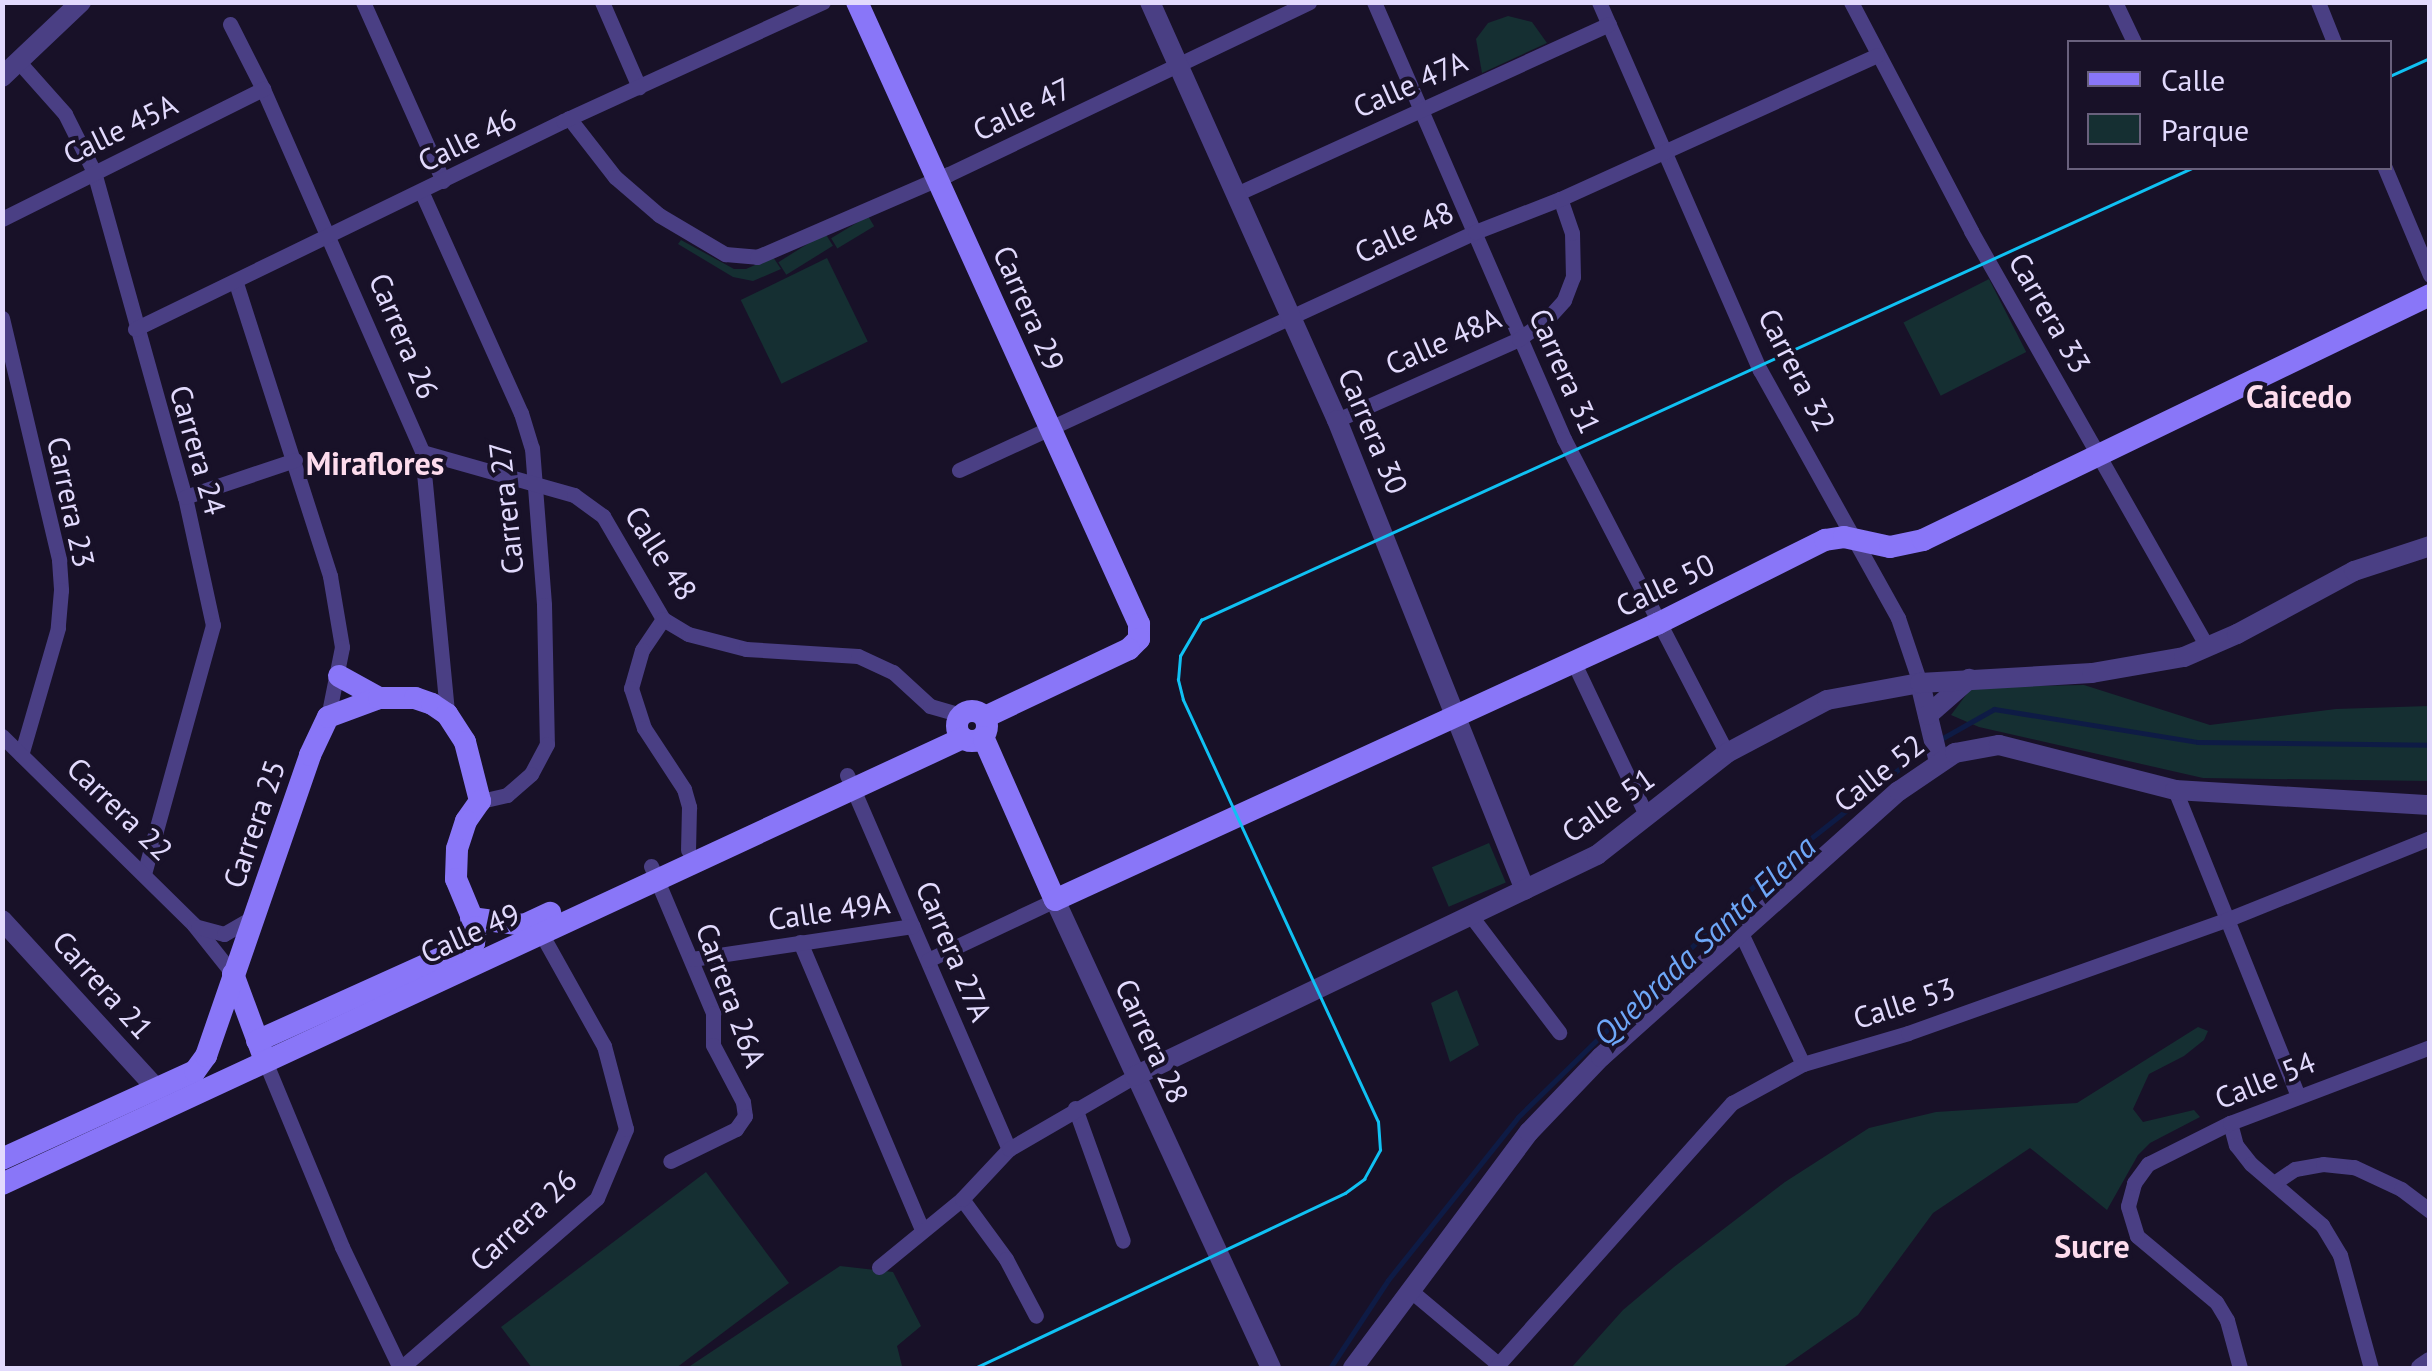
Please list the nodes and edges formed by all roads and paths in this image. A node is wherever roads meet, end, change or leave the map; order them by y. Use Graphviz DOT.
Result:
graph roads {
  1 [pos="82,2"];
  2 [pos="363,2"];
  3 [pos="602,2"];
  4 [pos="823,2"];
  5 [pos="857,2"];
  6 [pos="1150,2"];
  7 [pos="1308,2"];
  8 [pos="1374,2"];
  9 [pos="1599,2"];
  10 [pos="1852,2"];
  11 [pos="2115,2"];
  12 [pos="2318,2"];
  13 [pos="230,24"];
  14 [pos="1609,24"];
  15 [pos="2133,40"];
  16 [pos="2333,40"];
  17 [pos="1877,56"];
  18 [pos="18,62"];
  19 [pos="1178,65"];
  20 [pos="2,77"];
  21 [pos="639,87"];
  22 [pos="263,89"];
  23 [pos="1422,109"];
  24 [pos="570,118"];
  25 [pos="1661,151"];
  26 [pos="2386,170"];
  27 [pos="94,172"];
  28 [pos="938,180"];
  29 [pos="443,181"];
  30 [pos="422,193"];
  31 [pos="1234,195"];
  32 [pos="1560,200"];
  33 [pos="2,219"];
  34 [pos="1475,232"];
  35 [pos="328,238"];
  36 [pos="2430,275"];
  37 [pos="236,283"];
  38 [pos="2430,295"];
  39 [pos="2,318"];
  40 [pos="1291,318"];
  41 [pos="135,329"];
  42 [pos="1519,338"];
  43 [pos="8,367"];
  44 [pos="1336,420"];
  45 [pos="1050,428"];
  46 [pos="422,452"];
  47 [pos="2100,454"];
  48 [pos="295,460"];
  49 [pos="958,470"];
  50 [pos="534,482"];
  51 [pos="185,497"];
  52 [pos="1856,542"];
  53 [pos="2430,546"];
  54 [pos="663,619"];
  55 [pos="1659,622"];
  56 [pos="1139,639"];
  57 [pos="2207,647"];
  58 [pos="1573,661"];
  59 [pos="339,676"];
  60 [pos="1969,679"];
  61 [pos="1920,683"];
  62 [pos="380,698"];
  63 [pos="447,714"];
  64 [pos="1455,714"];
  65 [pos="328,717"];
  66 [pos="1928,717"];
  67 [pos="970,726"];
  68 [pos="2,736"];
  69 [pos="1726,752"];
  70 [pos="21,755"];
  71 [pos="1938,756"];
  72 [pos="850,782"];
  73 [pos="2175,790"];
  74 [pos="480,800"];
  75 [pos="2430,806"];
  76 [pos="1648,817"];
  77 [pos="2430,838"];
  78 [pos="688,850"];
  79 [pos="144,873"];
  80 [pos="654,874"];
  81 [pos="1525,890"];
  82 [pos="1055,900"];
  83 [pos="253,916"];
  84 [pos="1472,916"];
  85 [pos="471,918"];
  86 [pos="2,920"];
  87 [pos="2226,920"];
  88 [pos="194,925"];
  89 [pos="914,926"];
  90 [pos="538,928"];
  91 [pos="1740,931"];
  92 [pos="800,942"];
  93 [pos="692,959"];
  94 [pos="928,960"];
  95 [pos="233,974"];
  96 [pos="243,998"];
  97 [pos="298,1023"];
  98 [pos="1559,1032"];
  99 [pos="2430,1048"];
  100 [pos="261,1051"];
  101 [pos="1803,1064"];
  102 [pos="1135,1076"];
  103 [pos="158,1090"];
  104 [pos="2296,1094"];
  105 [pos="1074,1108"];
  106 [pos="2230,1122"];
  107 [pos="1009,1149"];
  108 [pos="2,1159"];
  109 [pos="670,1161"];
  110 [pos="2274,1183"];
  111 [pos="2,1184"];
  112 [pos="962,1199"];
  113 [pos="2430,1211"];
  114 [pos="922,1229"];
  115 [pos="1124,1241"];
  116 [pos="879,1267"];
  117 [pos="1411,1290"];
  118 [pos="1036,1316"];
  119 [pos="2430,1362"];
  120 [pos="1497,1366"];
  121 [pos="401,1368"];
  122 [pos="1271,1368"];
  123 [pos="1353,1368"];
  124 [pos="2240,1368"];
  125 [pos="2371,1368"];
  126 [pos="2421,1368"];
  1 -- 18 [label="street"];
  2 -- 29 [label="street"];
  3 -- 21 [label="street"];
  4 -- 21 [label="street, Calle 46"];
  5 -- 28 [label="main road, Carrera 29"];
  6 -- 19 [label="street, Carrera 30"];
  7 -- 19 [label="street, Calle 47"];
  8 -- 23 [label="street, Carrera 31"];
  9 -- 14 [label="street, Carrera 32"];
  10 -- 17 [label="street, Carrera 33"];
  11 -- 15 [label="street"];
  12 -- 16 [label="street"];
  13 -- 22 [label="street, Carrera 26"];
  14 -- 23 [label="street, Calle 47A"];
  14 -- 25 [label="street, Carrera 32"];
  17 -- 25 [label="street, Calle 48"];
  17 -- 47 [label="street, Carrera 33"];
  18 -- 20 [label="street"];
  18 -- 27 [label="street, Carrera 24"];
  19 -- 28 [label="street, Calle 47"];
  19 -- 31 [label="street, Carrera 30"];
  21 -- 24 [label="street, Calle 46"];
  22 -- 27 [label="street, Calle 45A"];
  22 -- 35 [label="street, Carrera 26"];
  23 -- 31 [label="street, Calle 47A"];
  23 -- 34 [label="street, Carrera 31"];
  24 -- 28 [label="street, Calle 47"];
  24 -- 29 [label="street, Calle 46"];
  25 -- 32 [label="street, Calle 48"];
  25 -- 52 [label="street, Carrera 32"];
  26 -- 36 [label="street"];
  27 -- 33 [label="street, Calle 45A"];
  27 -- 41 [label="street, Carrera 24"];
  28 -- 45 [label="main road, Carrera 29"];
  29 -- 30 [label="street, Calle 46"];
  30 -- 35 [label="street, Calle 46"];
  30 -- 50 [label="street, Carrera 27"];
  31 -- 40 [label="street, Carrera 30"];
  32 -- 34 [label="street, Calle 48"];
  32 -- 42 [label="street, Calle 48A"];
  34 -- 40 [label="street, Calle 48"];
  34 -- 42 [label="street, Carrera 31"];
  35 -- 37 [label="street, Calle 46"];
  35 -- 46 [label="street, Carrera 26"];
  37 -- 41 [label="street, Calle 46"];
  37 -- 48 [label="street, Carrera 25"];
  38 -- 47 [label="main road, Calle 50"];
  39 -- 43 [label="street, Carrera 23"];
  40 -- 44 [label="street, Carrera 30"];
  40 -- 45 [label="street, Calle 48"];
  41 -- 51 [label="street, Carrera 24"];
  42 -- 44 [label="street, Calle 48A"];
  42 -- 55 [label="street, Carrera 31"];
  43 -- 70 [label="street, Carrera 23"];
  44 -- 64 [label="street, Carrera 30"];
  45 -- 49 [label="street, Calle 48"];
  45 -- 56 [label="main road, Carrera 29"];
  46 -- 50 [label="street"];
  46 -- 63 [label="street, Carrera 26"];
  47 -- 52 [label="main road, Calle 50"];
  47 -- 57 [label="street, Carrera 33"];
  48 -- 51 [label="street"];
  48 -- 59 [label="street, Carrera 25"];
  50 -- 54 [label="street, Calle 48"];
  50 -- 74 [label="street, Carrera 27"];
  51 -- 79 [label="street, Carrera 24"];
  52 -- 55 [label="main road, Calle 50"];
  52 -- 61 [label="street, Carrera 32"];
  53 -- 57 [label="street, Calle 51"];
  54 -- 67 [label="street, Calle 48"];
  54 -- 78 [label="street"];
  55 -- 58 [label="main road, Calle 50"];
  55 -- 69 [label="street, Carrera 31"];
  56 -- 67 [label="main road, Calle 49"];
  57 -- 60 [label="street, Calle 51"];
  58 -- 64 [label="main road, Calle 50"];
  58 -- 76 [label="street"];
  59 -- 62 [label="main road"];
  59 -- 65 [label="street, Carrera 25"];
  60 -- 61 [label="street, Calle 51"];
  60 -- 66 [label="street"];
  61 -- 66 [label="street, Carrera 32"];
  61 -- 69 [label="street, Calle 51"];
  62 -- 63 [label="main road"];
  62 -- 65 [label="main road"];
  63 -- 74 [label="main road, Carrera 26"];
  64 -- 81 [label="street, Carrera 30"];
  64 -- 82 [label="main road, Calle 50"];
  65 -- 83 [label="main road, Carrera 25"];
  66 -- 71 [label="street, Carrera 32"];
  67 -- 72 [label="main road, Calle 49"];
  67 -- 82 [label="main road, Carrera 28"];
  68 -- 70 [label="street, Carrera 22"];
  69 -- 76 [label="street, Calle 51"];
  70 -- 79 [label="street, Carrera 22"];
  71 -- 73 [label="street, Calle 52"];
  71 -- 91 [label="street, Calle 52"];
  72 -- 78 [label="main road, Calle 49"];
  72 -- 80 [label="main road, Calle 49"];
  72 -- 89 [label="street, Carrera 27A"];
  73 -- 75 [label="street, Calle 52"];
  73 -- 87 [label="street"];
  74 -- 85 [label="main road"];
  76 -- 81 [label="street, Calle 51"];
  77 -- 87 [label="street, Calle 53"];
  78 -- 80 [label="main road, Calle 49"];
  79 -- 88 [label="street, Carrera 22"];
  80 -- 90 [label="main road, Calle 49"];
  80 -- 93 [label="street, Carrera 26A"];
  81 -- 84 [label="street, Calle 51"];
  82 -- 94 [label="street, Calle 50"];
  82 -- 102 [label="street, Carrera 28"];
  83 -- 88 [label="street"];
  83 -- 95 [label="main road, Carrera 25"];
  84 -- 98 [label="street"];
  84 -- 102 [label="street, Calle 51"];
  85 -- 90 [label="main road, Calle 49"];
  85 -- 97 [label="main road, Calle 49"];
  86 -- 103 [label="street, Carrera 21"];
  87 -- 101 [label="street, Calle 53"];
  87 -- 104 [label="street"];
  88 -- 95 [label="street, Carrera 22"];
  89 -- 92 [label="street, Calle 49A"];
  89 -- 94 [label="street, Carrera 27A"];
  90 -- 100 [label="main road, Calle 49"];
  90 -- 121 [label="street, Carrera 26"];
  91 -- 101 [label="street"];
  91 -- 117 [label="street, Calle 52"];
  92 -- 93 [label="street, Calle 49A"];
  92 -- 114 [label="street"];
  93 -- 109 [label="street, Carrera 26A"];
  94 -- 107 [label="street, Carrera 27A"];
  95 -- 96 [label="main road"];
  95 -- 103 [label="main road"];
  96 -- 97 [label="main road"];
  96 -- 100 [label="main road"];
  97 -- 100 [label="main road, Calle 49"];
  99 -- 104 [label="street, Calle 54"];
  100 -- 111 [label="main road, Calle 49"];
  100 -- 121 [label="street"];
  101 -- 120 [label="street, Calle 53"];
  102 -- 105 [label="street, Calle 51"];
  102 -- 122 [label="street, Carrera 28"];
  103 -- 108 [label="main road"];
  104 -- 106 [label="street, Calle 54"];
  105 -- 107 [label="street, Calle 51"];
  105 -- 115 [label="street"];
  106 -- 110 [label="street"];
  106 -- 124 [label="street, Calle 54"];
  107 -- 112 [label="street, Calle 51"];
  110 -- 113 [label="street"];
  110 -- 125 [label="street"];
  112 -- 114 [label="street, Calle 51"];
  112 -- 118 [label="street"];
  114 -- 116 [label="street, Calle 51"];
  117 -- 120 [label="street"];
  117 -- 123 [label="street, Calle 52"];
  119 -- 126 [label="street"];
}
